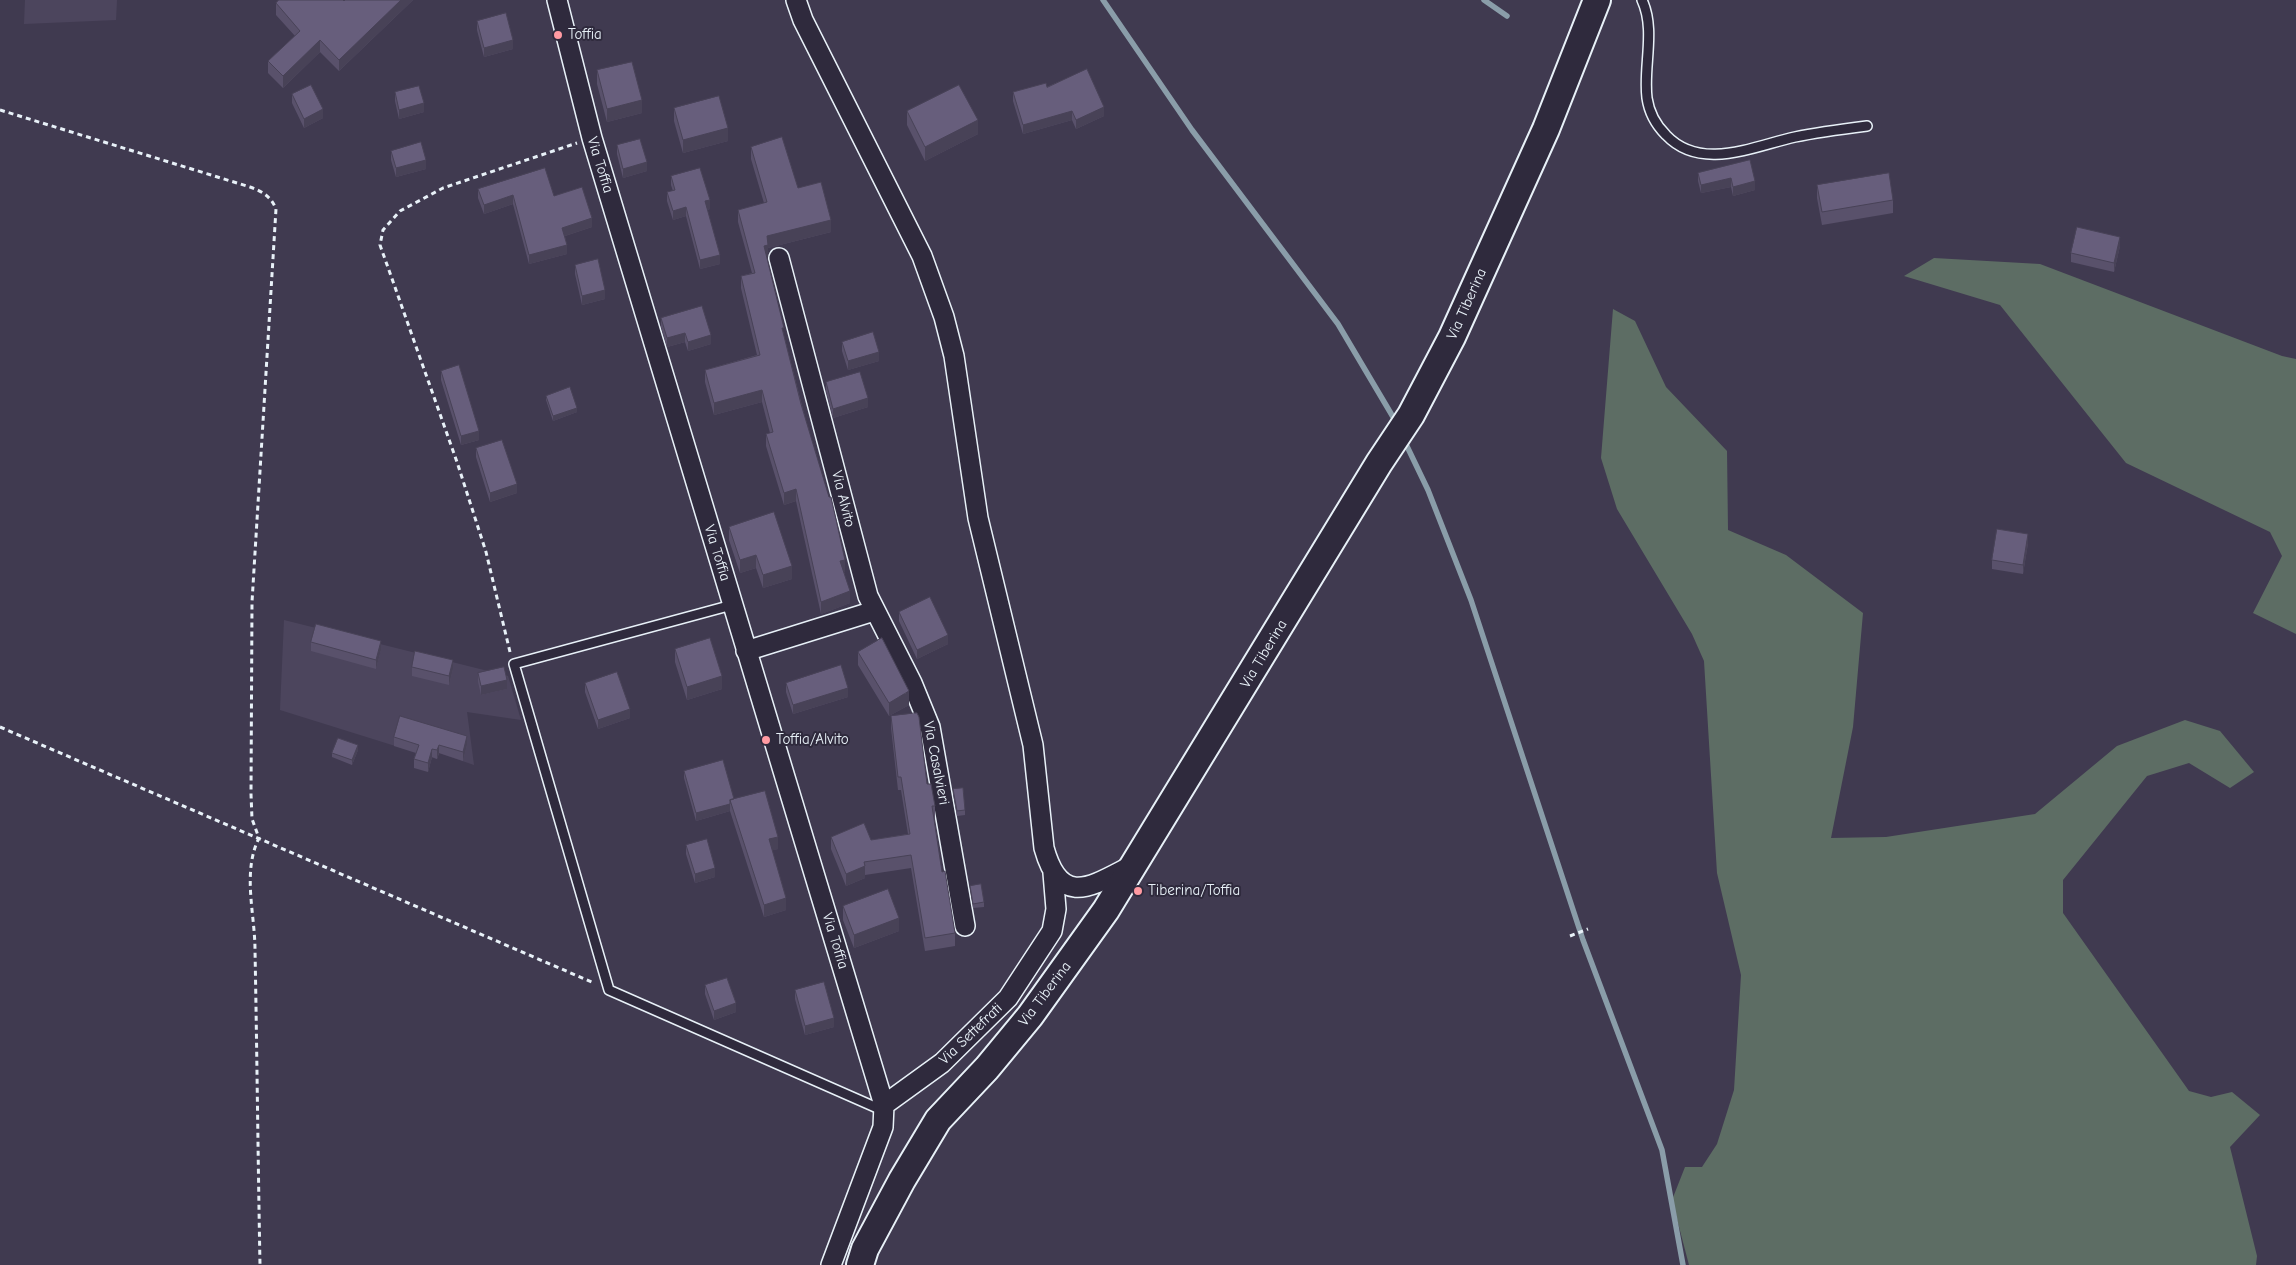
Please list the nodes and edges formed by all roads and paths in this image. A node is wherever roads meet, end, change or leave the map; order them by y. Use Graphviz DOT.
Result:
graph roads {
  1 [pos="557,0"];
  2 [pos="796,0"];
  3 [pos="1597,0"];
  4 [pos="1642,0"];
  5 [pos="0,110"];
  6 [pos="1867,126"];
  7 [pos="592,138"];
  8 [pos="779,258"];
  9 [pos="732,605"];
  10 [pos="874,611"];
  11 [pos="746,651"];
  12 [pos="514,664"];
  13 [pos="0,727"];
  14 [pos="259,838"];
  15 [pos="1135,864"];
  16 [pos="1053,873"];
  17 [pos="1082,888"];
  18 [pos="1106,910"];
  19 [pos="965,926"];
  20 [pos="1588,930"];
  21 [pos="1570,936"];
  22 [pos="609,990"];
  23 [pos="884,1108"];
  24 [pos="260,1265"];
  25 [pos="831,1265"];
  26 [pos="860,1265"];
  1 -- 7 [label="street, Via Toffia"];
  2 -- 16 [label="street"];
  3 -- 15 [label="main road, Via Tiberina"];
  4 -- 6 [label="lane"];
  5 -- 14 [label="path"];
  7 -- 9 [label="street, Via Toffia"];
  7 -- 12 [label="path"];
  8 -- 10 [label="street, Via Alvito"];
  9 -- 11 [label="street, Via Toffia"];
  9 -- 12 [label="lane"];
  10 -- 11 [label="street"];
  10 -- 19 [label="street, Via Casalvieri"];
  11 -- 23 [label="street, Via Toffia"];
  12 -- 22 [label="lane"];
  13 -- 14 [label="path"];
  14 -- 22 [label="path"];
  14 -- 24 [label="path"];
  15 -- 17 [label="street"];
  15 -- 18 [label="main road, Via Tiberina"];
  16 -- 17 [label="street"];
  16 -- 23 [label="street, Via Settefrati"];
  17 -- 18 [label="street"];
  18 -- 26 [label="main road, Via Tiberina"];
  20 -- 21 [label="path"];
  22 -- 23 [label="lane"];
  23 -- 25 [label="street"];
}
